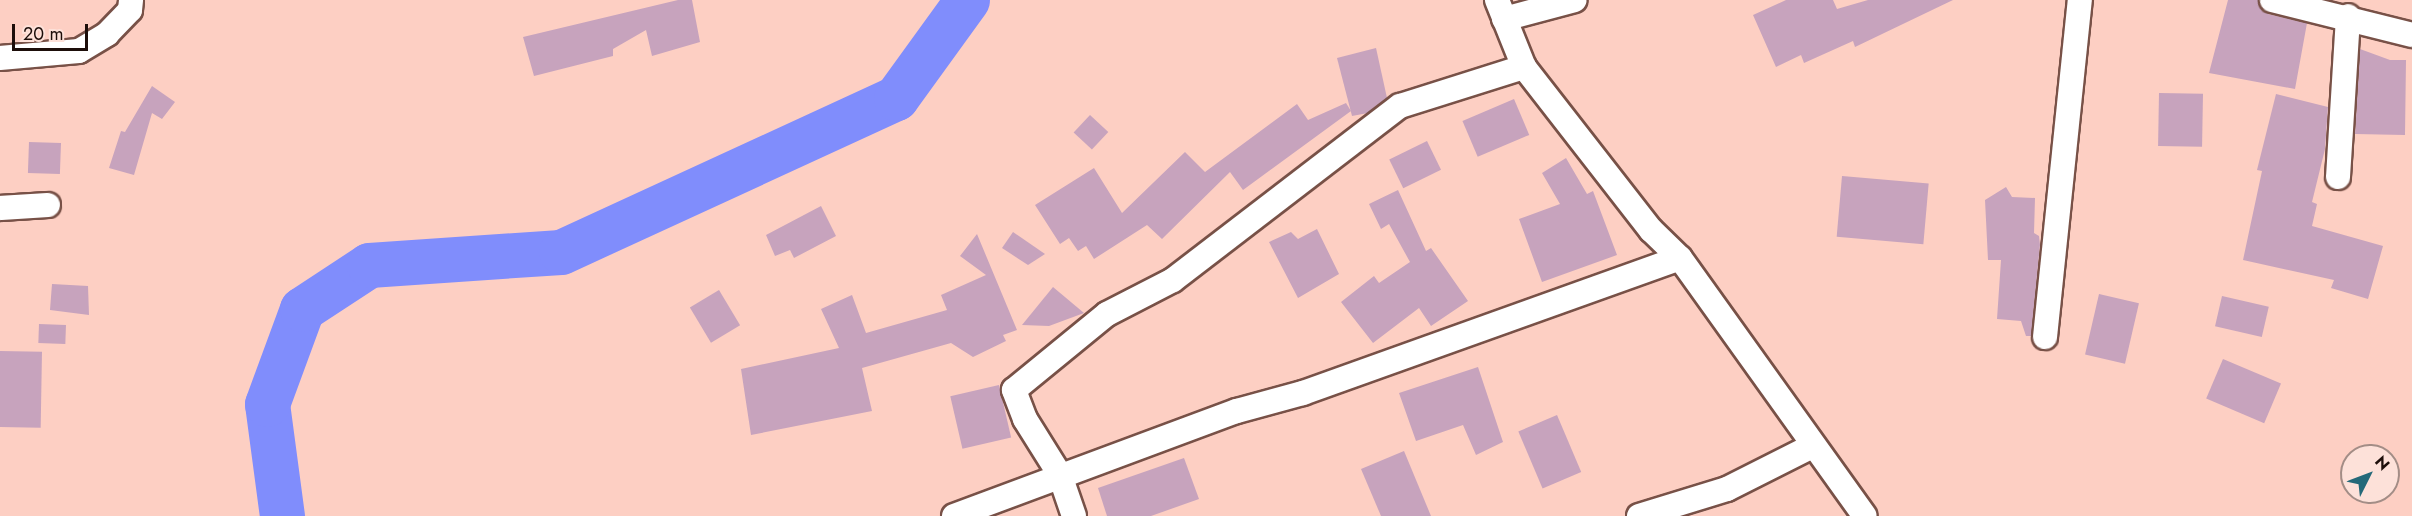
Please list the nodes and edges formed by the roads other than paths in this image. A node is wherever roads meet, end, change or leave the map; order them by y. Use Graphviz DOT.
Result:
graph roads {
  1 [pos="131,0"];
  2 [pos="1575,0"];
  3 [pos="2080,0"];
  4 [pos="2272,0"];
  5 [pos="1500,9"];
  6 [pos="2348,16"];
  7 [pos="2412,34"];
  8 [pos="0,58"];
  9 [pos="1524,67"];
  10 [pos="2338,177"];
  11 [pos="48,204"];
  12 [pos="0,208"];
  13 [pos="1680,258"];
  14 [pos="2044,337"];
  15 [pos="1812,446"];
  16 [pos="1060,475"];
  17 [pos="954,516"];
  18 [pos="1074,516"];
  19 [pos="1639,516"];
  20 [pos="1865,516"];
  1 -- 8 [label="street"];
  2 -- 5 [label="street"];
  3 -- 14 [label="street"];
  4 -- 6 [label="street"];
  5 -- 9 [label="street"];
  6 -- 7 [label="street"];
  6 -- 10 [label="street"];
  9 -- 13 [label="street"];
  9 -- 16 [label="street"];
  11 -- 12 [label="street"];
  13 -- 15 [label="street"];
  13 -- 16 [label="street"];
  15 -- 19 [label="street"];
  15 -- 20 [label="street"];
  16 -- 17 [label="street"];
  16 -- 18 [label="street"];
}
